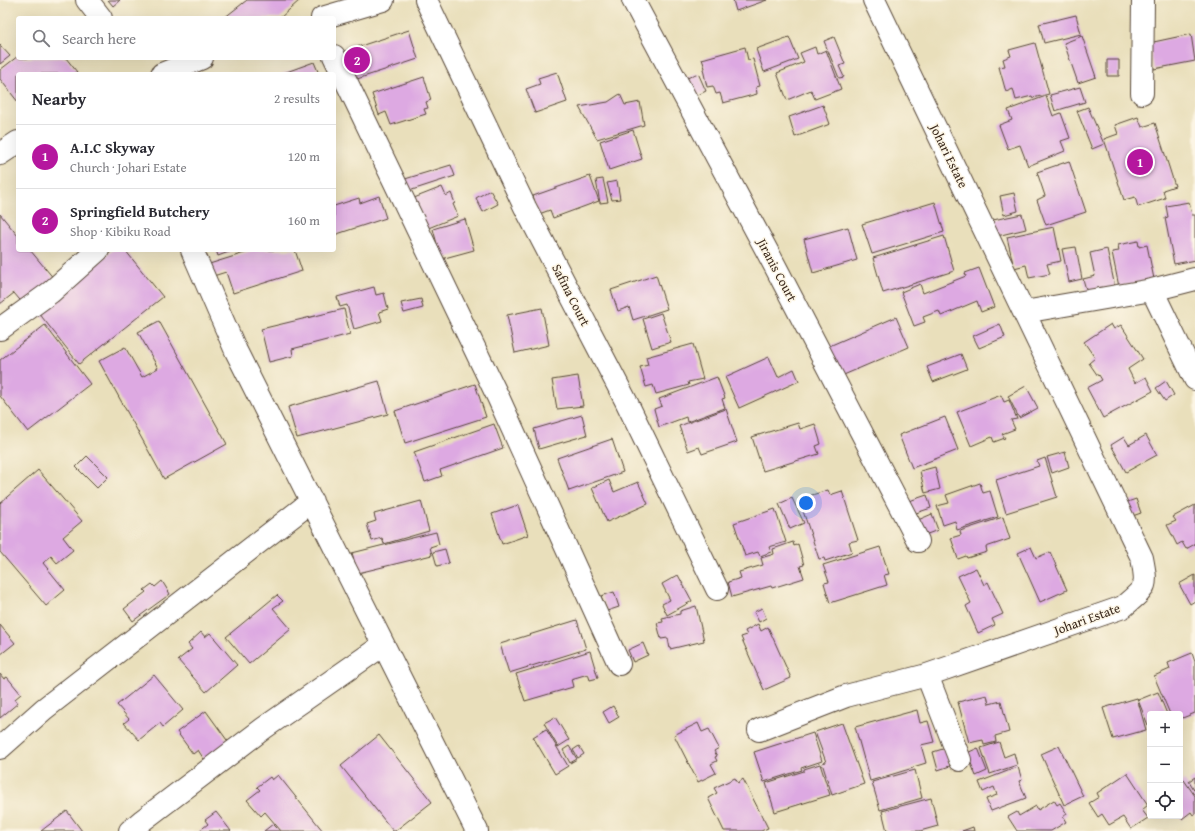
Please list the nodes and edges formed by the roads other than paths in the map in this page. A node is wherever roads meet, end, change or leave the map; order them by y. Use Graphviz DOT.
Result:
graph roads {
  1 [pos="87,0"];
  2 [pos="383,0"];
  3 [pos="426,0"];
  4 [pos="633,0"];
  5 [pos="874,0"];
  6 [pos="1143,0"];
  7 [pos="99,16"];
  8 [pos="329,16"];
  9 [pos="197,60"];
  10 [pos="336,60"];
  11 [pos="167,72"];
  12 [pos="1142,93"];
  13 [pos="16,143"];
  14 [pos="0,154"];
  15 [pos="96,252"];
  16 [pos="193,252"];
  17 [pos="1195,279"];
  18 [pos="1152,290"];
  19 [pos="1024,312"];
  20 [pos="0,329"];
  21 [pos="1195,379"];
  22 [pos="312,501"];
  23 [pos="918,541"];
  24 [pos="717,589"];
  25 [pos="383,645"];
  26 [pos="619,664"];
  27 [pos="927,675"];
  28 [pos="759,730"];
  29 [pos="0,748"];
  30 [pos="960,760"];
  31 [pos="130,831"];
  32 [pos="477,831"];
  1 -- 7 [label="street"];
  2 -- 8 [label="street"];
  3 -- 24 [label="street, Safina Court"];
  4 -- 23 [label="street, Jiranis Court"];
  5 -- 19 [label="street, Johari Estate"];
  6 -- 12 [label="street"];
  9 -- 11 [label="street"];
  10 -- 26 [label="street"];
  13 -- 14 [label="street"];
  15 -- 20 [label="street"];
  16 -- 22 [label="street"];
  17 -- 18 [label="street"];
  18 -- 19 [label="street"];
  18 -- 21 [label="street"];
  19 -- 27 [label="street, Johari Estate"];
  22 -- 25 [label="street"];
  22 -- 29 [label="street"];
  25 -- 31 [label="street"];
  25 -- 32 [label="street"];
  27 -- 28 [label="street, Johari Estate"];
  27 -- 30 [label="street"];
}
